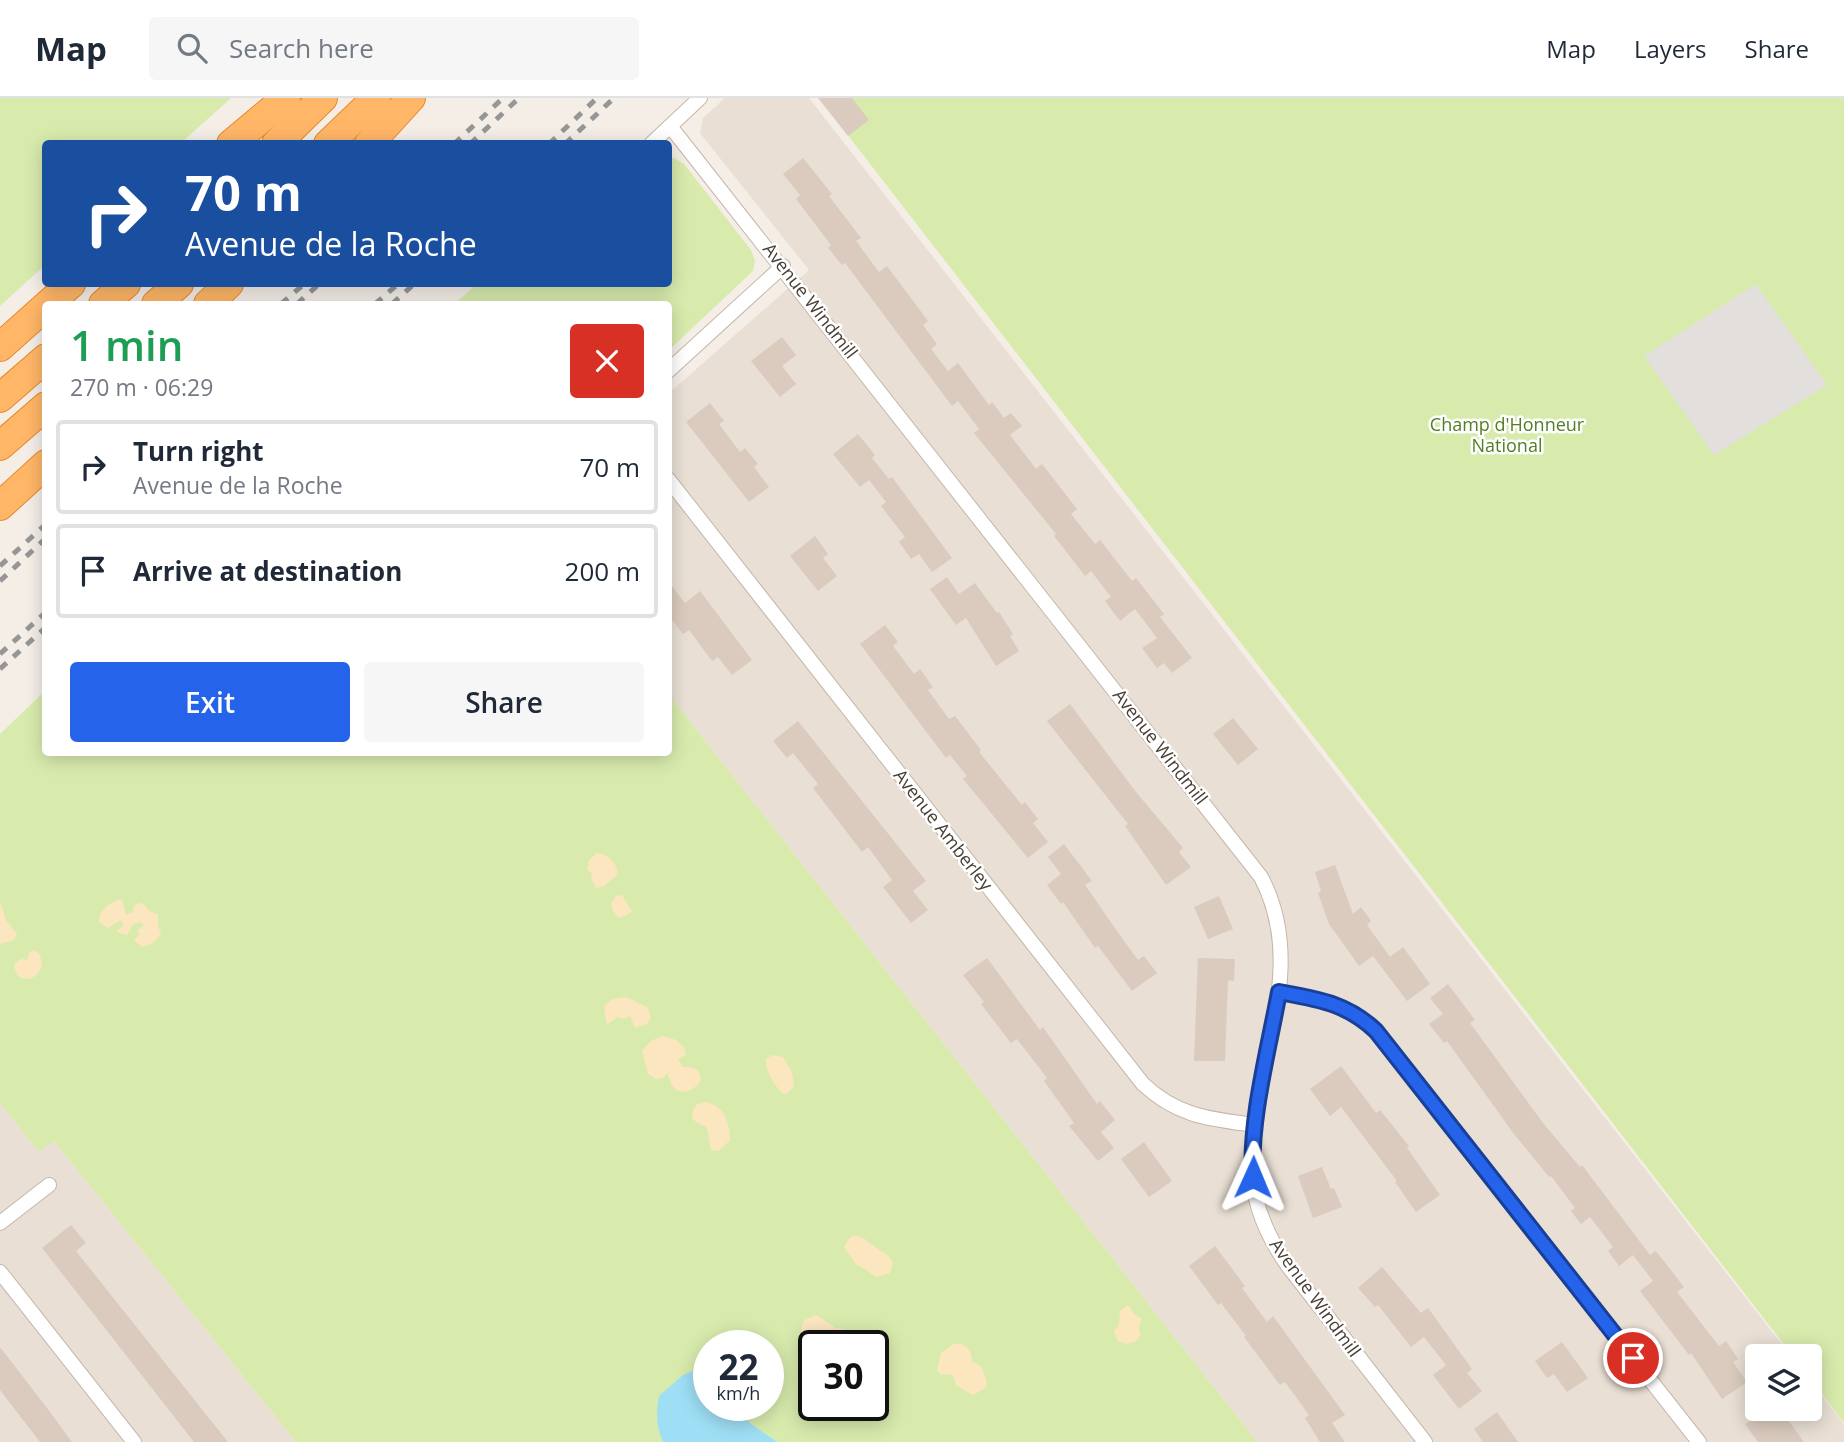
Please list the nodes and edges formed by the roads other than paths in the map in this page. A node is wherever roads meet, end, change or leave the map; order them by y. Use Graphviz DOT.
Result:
graph roads {
  1 [pos="286,98"];
  2 [pos="323,98"];
  3 [pos="376,98"];
  4 [pos="411,98"];
  5 [pos="700,98"];
  6 [pos="670,126"];
  7 [pos="236,140"];
  8 [pos="280,140"];
  9 [pos="332,140"];
  10 [pos="373,140"];
  11 [pos="655,140"];
  12 [pos="783,267"];
  13 [pos="68,287"];
  14 [pos="123,287"];
  15 [pos="176,287"];
  16 [pos="226,287"];
  17 [pos="52,301"];
  18 [pos="106,301"];
  19 [pos="159,301"];
  20 [pos="211,301"];
  21 [pos="42,309"];
  22 [pos="0,347"];
  23 [pos="42,361"];
  24 [pos="672,367"];
  25 [pos="0,398"];
  26 [pos="42,409"];
  27 [pos="0,446"];
  28 [pos="42,468"];
  29 [pos="672,484"];
  30 [pos="0,506"];
  31 [pos="1279,992"];
  32 [pos="1255,1125"];
  33 [pos="48,1185"];
  34 [pos="0,1223"];
  35 [pos="0,1272"];
  36 [pos="134,1442"];
  37 [pos="1425,1442"];
  38 [pos="1699,1442"];
  1 -- 7 [label="highway"];
  2 -- 8 [label="highway"];
  3 -- 9 [label="highway"];
  4 -- 10 [label="highway"];
  5 -- 6 [label="street"];
  6 -- 11 [label="street"];
  6 -- 12 [label="street, Avenue Windmill"];
  12 -- 24 [label="street"];
  12 -- 31 [label="street, Avenue Windmill"];
  13 -- 17 [label="highway"];
  14 -- 18 [label="highway"];
  15 -- 19 [label="highway"];
  16 -- 20 [label="highway"];
  21 -- 22 [label="highway"];
  23 -- 25 [label="highway"];
  26 -- 27 [label="highway"];
  28 -- 30 [label="highway"];
  29 -- 32 [label="street, Avenue Amberley"];
  31 -- 32 [label="street, Avenue Windmill"];
  31 -- 38 [label="street"];
  32 -- 37 [label="street, Avenue Windmill"];
  33 -- 34 [label="street"];
  35 -- 36 [label="street"];
}
